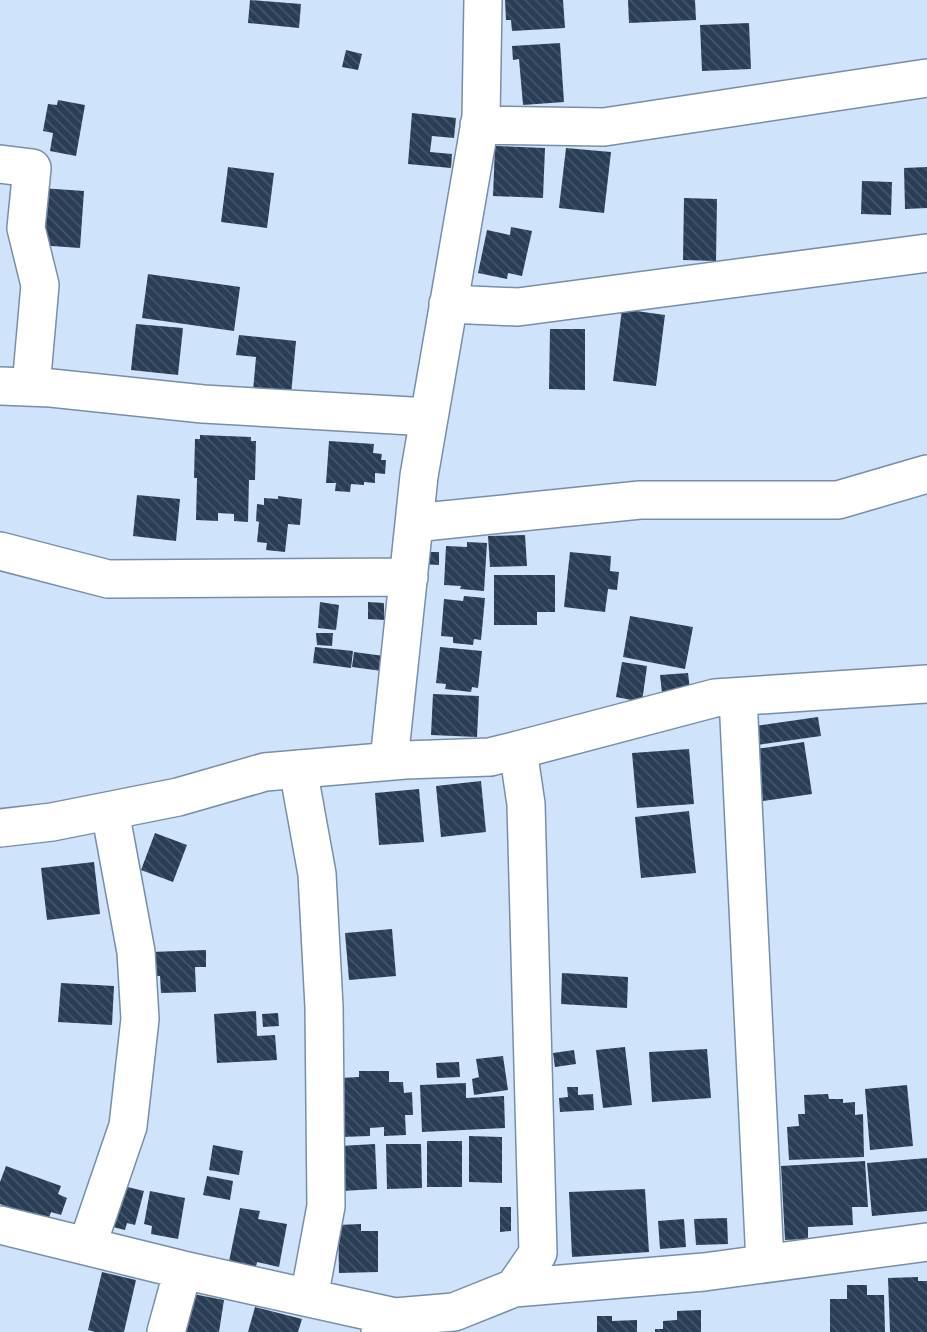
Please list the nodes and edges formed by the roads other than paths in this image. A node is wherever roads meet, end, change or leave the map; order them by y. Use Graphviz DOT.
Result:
graph roads {
  1 [pos="484,0"];
  2 [pos="927,78"];
  3 [pos="479,125"];
  4 [pos="0,164"];
  5 [pos="927,253"];
  6 [pos="448,304"];
  7 [pos="16,387"];
  8 [pos="429,416"];
  9 [pos="927,474"];
  10 [pos="414,523"];
  11 [pos="0,551"];
  12 [pos="409,577"];
  13 [pos="927,684"];
  14 [pos="738,697"];
  15 [pos="517,750"];
  16 [pos="390,761"];
  17 [pos="298,769"];
  18 [pos="110,811"];
  19 [pos="0,828"];
  20 [pos="0,1225"];
  21 [pos="927,1242"];
  22 [pos="87,1246"];
  23 [pos="765,1263"];
  24 [pos="183,1270"];
  25 [pos="514,1288"];
  26 [pos="309,1298"];
  27 [pos="388,1324"];
  28 [pos="166,1332"];
  1 -- 3 [label="street"];
  2 -- 3 [label="street"];
  3 -- 6 [label="street"];
  4 -- 7 [label="street"];
  5 -- 6 [label="street"];
  6 -- 8 [label="street"];
  7 -- 8 [label="street"];
  8 -- 10 [label="street"];
  9 -- 10 [label="street"];
  10 -- 12 [label="street"];
  11 -- 12 [label="street"];
  12 -- 16 [label="street"];
  13 -- 14 [label="street"];
  14 -- 15 [label="street"];
  14 -- 23 [label="street"];
  15 -- 16 [label="street"];
  15 -- 25 [label="street"];
  16 -- 17 [label="street"];
  17 -- 18 [label="street"];
  17 -- 26 [label="street"];
  18 -- 19 [label="street"];
  18 -- 22 [label="street"];
  20 -- 22 [label="street"];
  21 -- 23 [label="street"];
  22 -- 24 [label="street"];
  23 -- 25 [label="street"];
  24 -- 26 [label="street"];
  24 -- 28 [label="street"];
  25 -- 27 [label="street"];
  26 -- 27 [label="street"];
}
